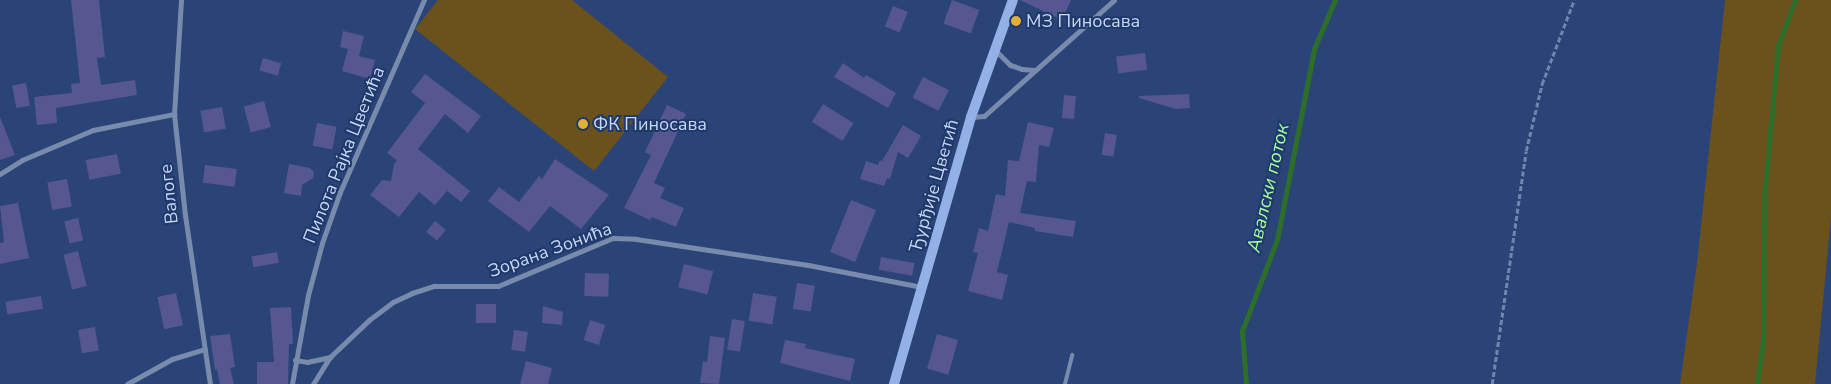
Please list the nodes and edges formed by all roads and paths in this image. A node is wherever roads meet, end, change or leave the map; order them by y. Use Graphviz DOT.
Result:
graph roads {
  1 [pos="181,0"];
  2 [pos="424,0"];
  3 [pos="1013,0"];
  4 [pos="1114,0"];
  5 [pos="1574,0"];
  6 [pos="995,50"];
  7 [pos="1034,70"];
  8 [pos="174,114"];
  9 [pos="971,117"];
  10 [pos="0,174"];
  11 [pos="922,288"];
  12 [pos="204,349"];
  13 [pos="1072,355"];
  14 [pos="330,358"];
  15 [pos="295,360"];
  16 [pos="127,384"];
  17 [pos="210,384"];
  18 [pos="292,384"];
  19 [pos="313,384"];
  20 [pos="894,384"];
  21 [pos="1065,384"];
  22 [pos="1492,384"];
  1 -- 8 [label="street, Валоге"];
  2 -- 15 [label="street, Пилота Рајка Цветића"];
  3 -- 6 [label="street, Ђурђије Цветић"];
  4 -- 7 [label="street"];
  5 -- 22 [label="path"];
  6 -- 7 [label="street"];
  6 -- 9 [label="street, Ђурђије Цветић"];
  7 -- 9 [label="street"];
  8 -- 10 [label="street"];
  8 -- 12 [label="street, Валоге"];
  9 -- 11 [label="street, Ђурђије Цветић"];
  11 -- 14 [label="street, Зорана Зонића"];
  11 -- 20 [label="street, Ђурђије Цветић"];
  12 -- 16 [label="street"];
  12 -- 17 [label="street, Валоге"];
  13 -- 21 [label="lane"];
  14 -- 15 [label="street"];
  14 -- 19 [label="street, Зорана Зонића"];
  15 -- 18 [label="street, Пилота Рајка Цветића"];
}
